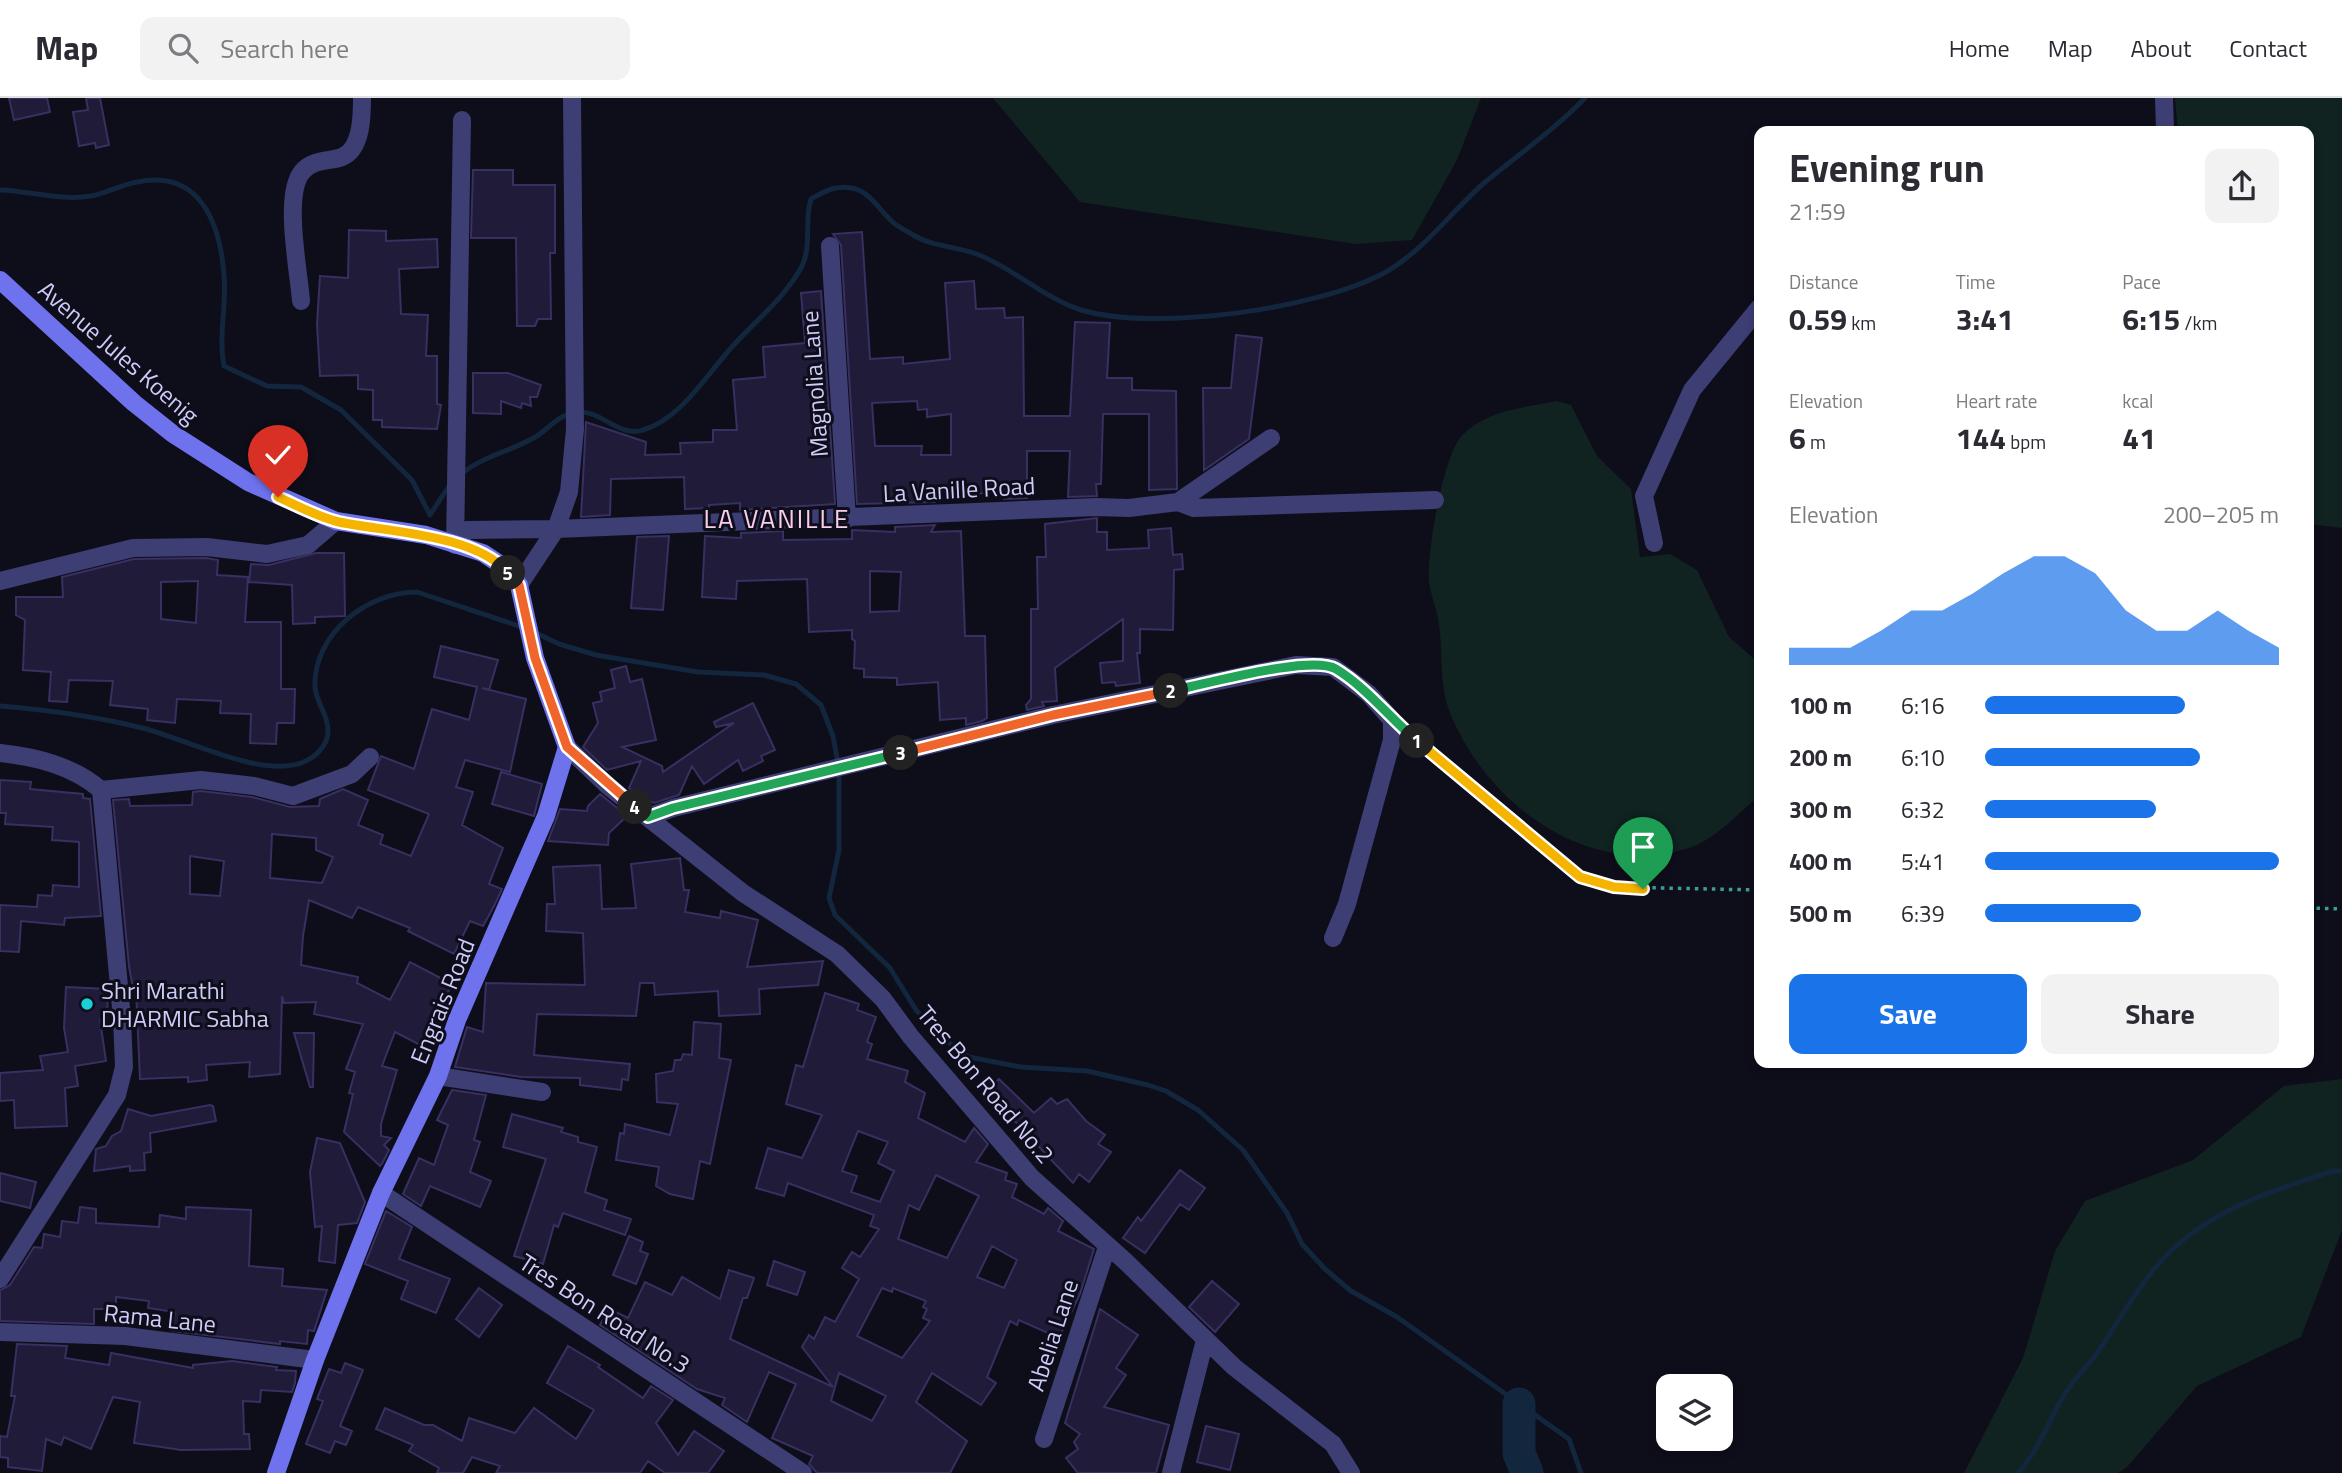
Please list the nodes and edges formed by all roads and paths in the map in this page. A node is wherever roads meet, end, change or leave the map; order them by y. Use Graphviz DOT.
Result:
graph roads {
  1 [pos="362,98"];
  2 [pos="572,98"];
  3 [pos="2164,98"];
  4 [pos="462,120"];
  5 [pos="2165,126"];
  6 [pos="830,246"];
  7 [pos="0,280"];
  8 [pos="302,301"];
  9 [pos="1754,314"];
  10 [pos="1271,438"];
  11 [pos="1434,500"];
  12 [pos="1178,502"];
  13 [pos="847,519"];
  14 [pos="336,521"];
  15 [pos="556,529"];
  16 [pos="1654,543"];
  17 [pos="455,545"];
  18 [pos="0,581"];
  19 [pos="521,594"];
  20 [pos="1392,720"];
  21 [pos="567,747"];
  22 [pos="0,753"];
  23 [pos="370,758"];
  24 [pos="101,790"];
  25 [pos="648,817"];
  26 [pos="1754,890"];
  27 [pos="2314,908"];
  28 [pos="2342,909"];
  29 [pos="1333,938"];
  30 [pos="438,1076"];
  31 [pos="542,1092"];
  32 [pos="381,1193"];
  33 [pos="1107,1247"];
  34 [pos="0,1279"];
  35 [pos="0,1332"];
  36 [pos="1205,1340"];
  37 [pos="315,1360"];
  38 [pos="1044,1439"];
  39 [pos="276,1473"];
  40 [pos="803,1473"];
  41 [pos="1171,1473"];
  42 [pos="1351,1473"];
  1 -- 8 [label="street"];
  2 -- 15 [label="street"];
  3 -- 5 [label="street"];
  4 -- 17 [label="street"];
  6 -- 13 [label="street, Magnolia Lane"];
  7 -- 14 [label="street, Avenue Jules Koenig"];
  9 -- 16 [label="street"];
  10 -- 12 [label="street, La Vanille Road"];
  11 -- 12 [label="street, La Vanille Road"];
  12 -- 13 [label="street, La Vanille Road"];
  13 -- 15 [label="street, La Vanille Road"];
  14 -- 17 [label="street, Avenue Jules Koenig"];
  14 -- 18 [label="street"];
  15 -- 17 [label="street, La Vanille Road"];
  15 -- 19 [label="street"];
  17 -- 19 [label="street, Avenue Jules Koenig"];
  19 -- 21 [label="street"];
  20 -- 25 [label="street"];
  20 -- 26 [label="path"];
  20 -- 29 [label="street"];
  21 -- 25 [label="street, Tres Bon Road No.2"];
  21 -- 30 [label="street, Engrais Road"];
  22 -- 24 [label="street"];
  23 -- 24 [label="street"];
  24 -- 34 [label="street"];
  25 -- 33 [label="street, Tres Bon Road No.2"];
  27 -- 28 [label="path"];
  30 -- 31 [label="street"];
  30 -- 32 [label="street, Engrais Road"];
  32 -- 37 [label="street, Engrais Road"];
  32 -- 40 [label="street, Tres Bon Road No.3"];
  33 -- 36 [label="street, Tres Bon Road No.2"];
  33 -- 38 [label="street, Abelia Lane"];
  35 -- 37 [label="street, Rama Lane"];
  36 -- 41 [label="street"];
  36 -- 42 [label="street, Tres Bon Road No.2"];
  37 -- 39 [label="street, Engrais Road"];
}
